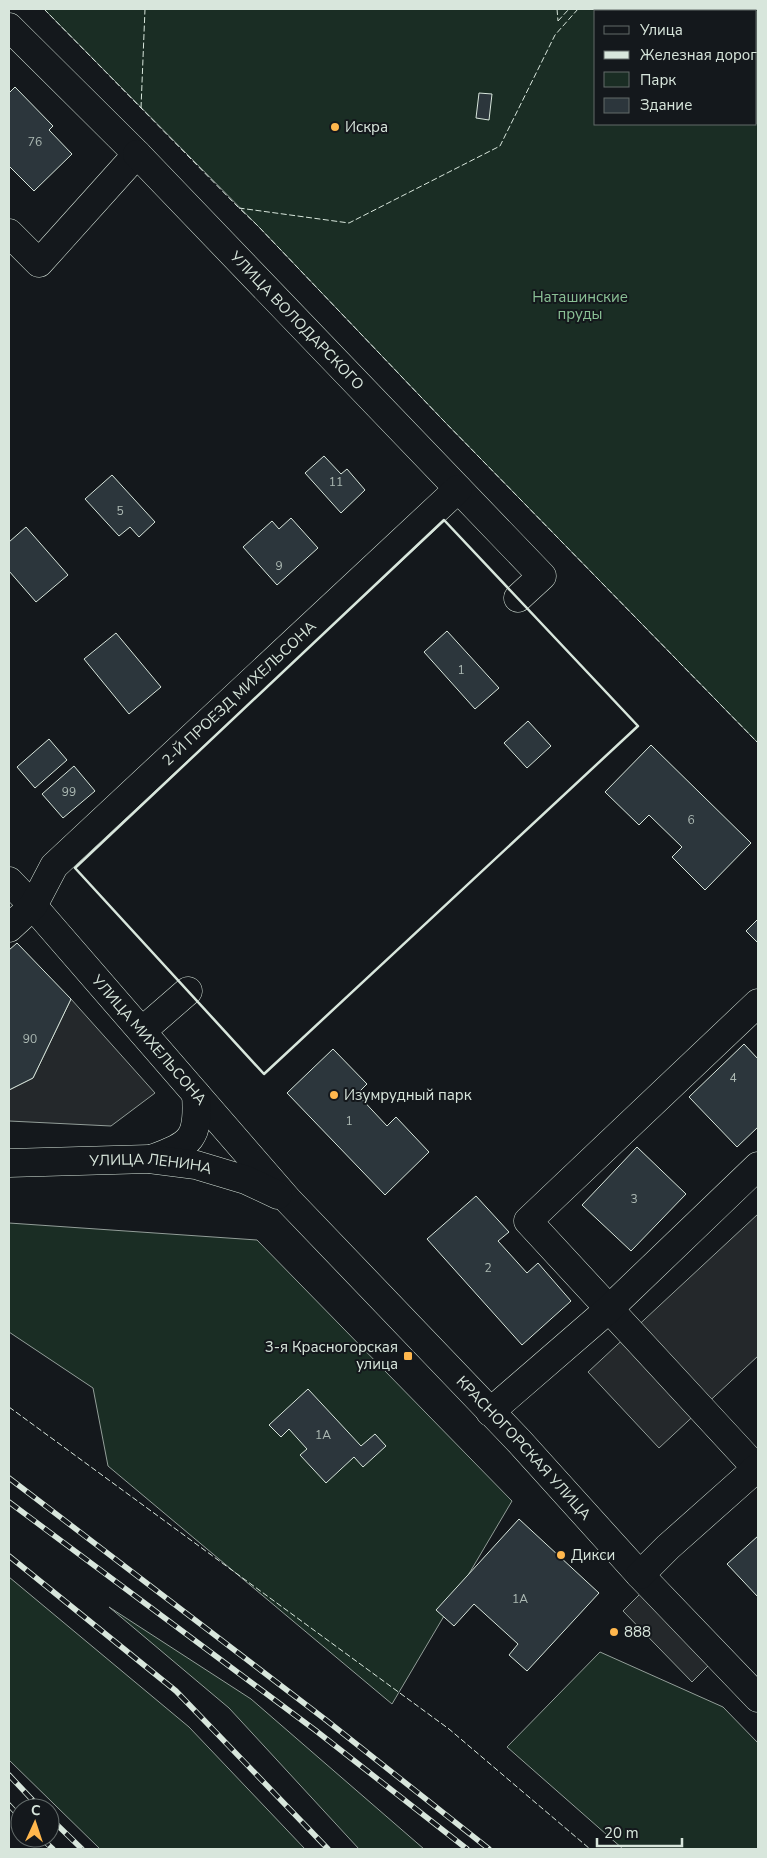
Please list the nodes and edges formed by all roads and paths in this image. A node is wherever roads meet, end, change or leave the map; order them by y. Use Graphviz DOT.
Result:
graph roads {
  1 [pos="9,27"];
  2 [pos="137,154"];
  3 [pos="9,233"];
  4 [pos="458,489"];
  5 [pos="518,598"];
  6 [pos="9,881"];
  7 [pos="33,906"];
  8 [pos="9,928"];
  9 [pos="188,991"];
  10 [pos="758,1003"];
  11 [pos="142,1031"];
  12 [pos="196,1094"];
  13 [pos="149,1159"];
  14 [pos="9,1163"];
  15 [pos="758,1166"];
  16 [pos="288,1200"];
  17 [pos="609,1309"];
  18 [pos="490,1412"];
  19 [pos="758,1469"];
  20 [pos="640,1575"];
  21 [pos="758,1698"];
  1 -- 2 [label="street, УЛИЦА ВОЛОДАРСКОГО"];
  2 -- 3 [label="street"];
  2 -- 4 [label="street, УЛИЦА ВОЛОДАРСКОГО"];
  4 -- 5 [label="street, УЛИЦА ВОЛОДАРСКОГО"];
  4 -- 7 [label="street, 2-Й ПРОЕЗД МИХЕЛЬСОНА"];
  6 -- 7 [label="street, УЛИЦА МИХЕЛЬСОНА"];
  7 -- 8 [label="street, 2-Й ПРОЕЗД МИХЕЛЬСОНА"];
  7 -- 11 [label="street, УЛИЦА МИХЕЛЬСОНА"];
  9 -- 11 [label="street"];
  10 -- 17 [label="street"];
  11 -- 12 [label="street, УЛИЦА МИХЕЛЬСОНА"];
  12 -- 13 [label="street"];
  12 -- 16 [label="street, УЛИЦА МИХЕЛЬСОНА"];
  13 -- 14 [label="street, УЛИЦА ЛЕНИНА"];
  13 -- 16 [label="street, УЛИЦА ЛЕНИНА"];
  15 -- 17 [label="street"];
  16 -- 18 [label="street, КРАСНОГОРСКАЯ УЛИЦА"];
  17 -- 18 [label="street"];
  17 -- 19 [label="street"];
  18 -- 20 [label="street, КРАСНОГОРСКАЯ УЛИЦА"];
  19 -- 20 [label="street"];
  20 -- 21 [label="street, КРАСНОГОРСКАЯ УЛИЦА"];
}
